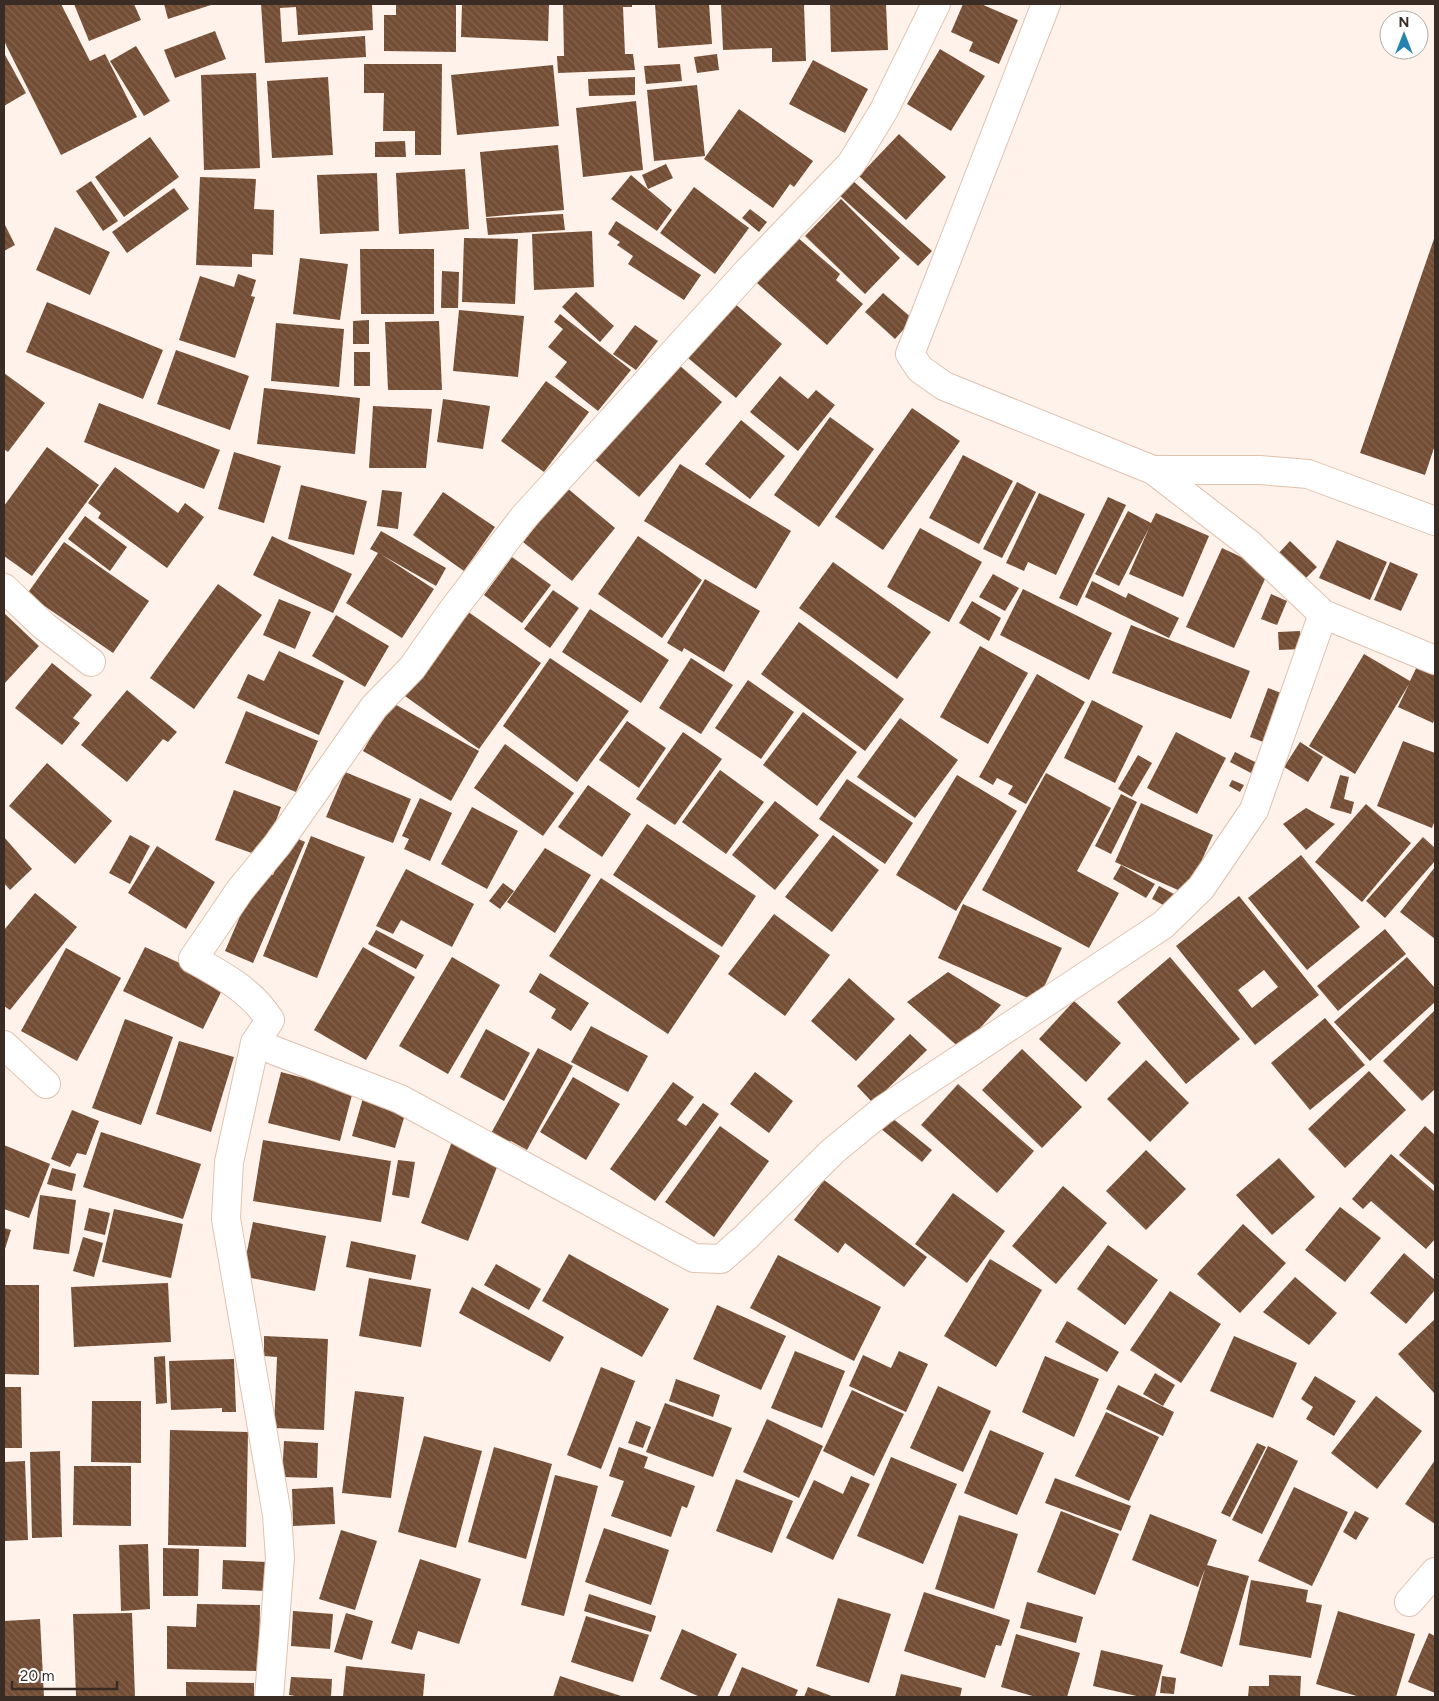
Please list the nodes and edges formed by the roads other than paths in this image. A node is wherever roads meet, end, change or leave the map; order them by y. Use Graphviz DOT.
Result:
graph roads {
  1 [pos="936,4"];
  2 [pos="1046,4"];
  3 [pos="1153,470"];
  4 [pos="1435,521"];
  5 [pos="4,588"];
  6 [pos="1323,614"];
  7 [pos="1435,660"];
  8 [pos="91,662"];
  9 [pos="255,1043"];
  10 [pos="4,1045"];
  11 [pos="46,1084"];
  12 [pos="1435,1572"];
  13 [pos="1409,1602"];
  14 [pos="269,1697"];
  1 -- 9 [label="street"];
  2 -- 3 [label="street"];
  3 -- 4 [label="street"];
  3 -- 6 [label="street"];
  5 -- 8 [label="street"];
  6 -- 7 [label="street"];
  6 -- 9 [label="street"];
  9 -- 14 [label="street"];
  10 -- 11 [label="street"];
  12 -- 13 [label="street"];
}
